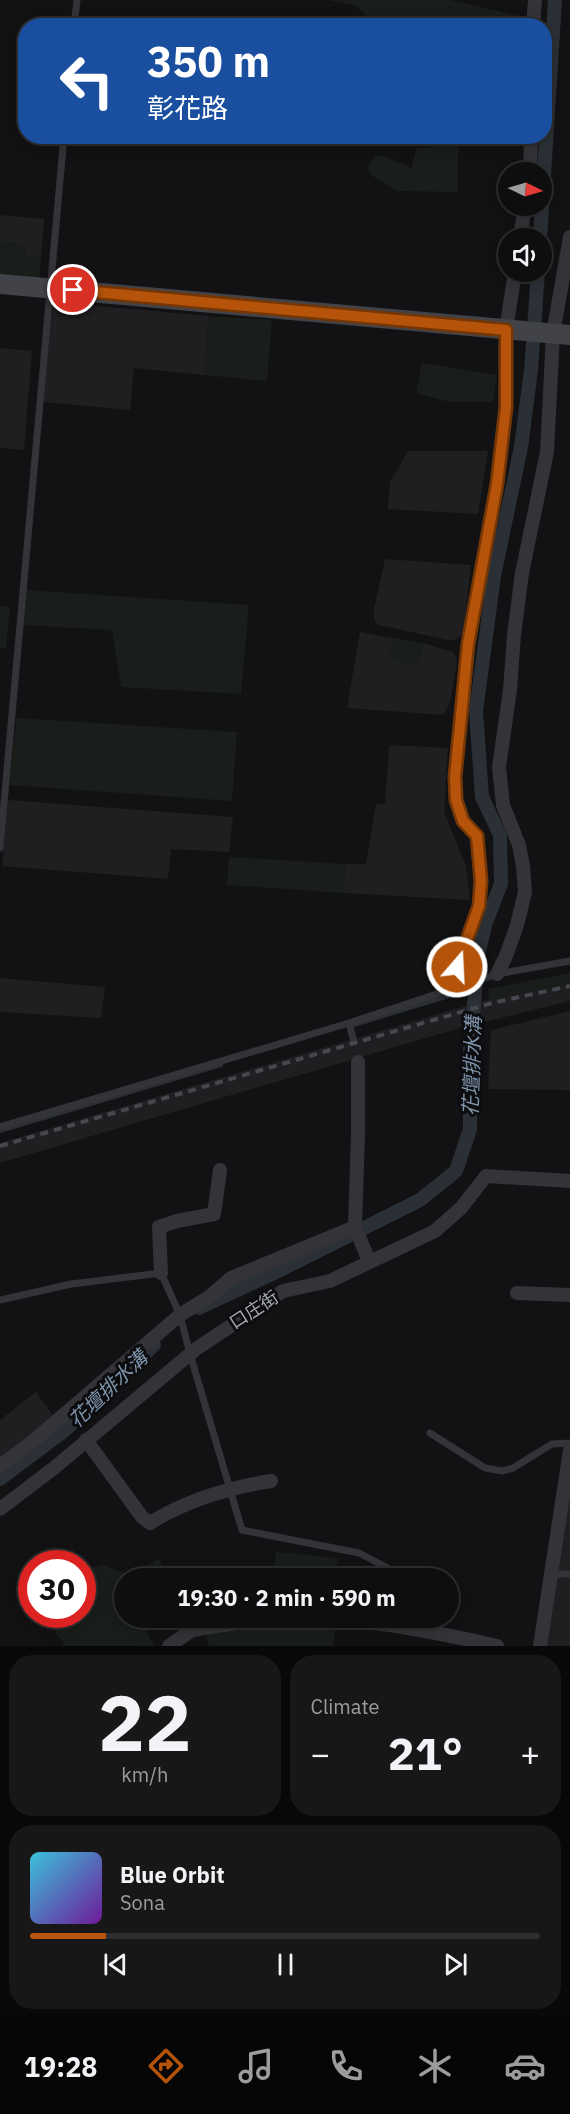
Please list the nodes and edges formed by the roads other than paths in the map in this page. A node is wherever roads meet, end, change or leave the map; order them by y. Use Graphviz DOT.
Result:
graph roads {
  1 [pos="76,0"];
  2 [pos="535,0"];
  3 [pos="75,18"];
  4 [pos="534,18"];
  5 [pos="63,144"];
  6 [pos="531,144"];
  7 [pos="530,162"];
  8 [pos="570,237"];
  9 [pos="515,282"];
  10 [pos="0,284"];
  11 [pos="50,288"];
  12 [pos="513,330"];
  13 [pos="556,334"];
  14 [pos="0,848"];
  15 [pos="570,961"];
  16 [pos="494,975"];
  17 [pos="459,986"];
  18 [pos="349,1023"];
  19 [pos="354,1042"];
  20 [pos="358,1062"];
  21 [pos="0,1127"];
  22 [pos="220,1170"];
  23 [pos="570,1181"];
  24 [pos="356,1229"];
  25 [pos="367,1258"];
  26 [pos="161,1273"];
  27 [pos="517,1293"];
  28 [pos="570,1294"];
  29 [pos="0,1299"];
  30 [pos="180,1315"];
  31 [pos="190,1354"];
  32 [pos="430,1433"];
  33 [pos="86,1440"];
  34 [pos="570,1443"];
  35 [pos="570,1450"];
  36 [pos="0,1466"];
  37 [pos="271,1481"];
  38 [pos="229,1488"];
  39 [pos="0,1509"];
  40 [pos="387,1568"];
  41 [pos="550,1574"];
  42 [pos="570,1574"];
  43 [pos="205,1628"];
  44 [pos="415,1628"];
  45 [pos="435,1631"];
  46 [pos="169,1646"];
  47 [pos="497,1646"];
  48 [pos="540,1646"];
  1 -- 3 [label="lane"];
  2 -- 4 [label="street"];
  5 -- 11 [label="lane"];
  6 -- 7 [label="street"];
  8 -- 13 [label="street"];
  9 -- 12 [label="street"];
  10 -- 11 [label="street"];
  11 -- 12 [label="street"];
  11 -- 14 [label="lane"];
  12 -- 13 [label="street"];
  12 -- 17 [label="street"];
  13 -- 16 [label="street"];
  15 -- 16 [label="lane"];
  16 -- 17 [label="lane"];
  17 -- 18 [label="lane"];
  18 -- 19 [label="lane"];
  18 -- 21 [label="lane"];
  20 -- 24 [label="street"];
  22 -- 26 [label="street"];
  23 -- 25 [label="street, 口庄街"];
  24 -- 25 [label="street"];
  24 -- 30 [label="street"];
  25 -- 31 [label="street, 口庄街"];
  26 -- 29 [label="lane"];
  26 -- 30 [label="lane"];
  27 -- 28 [label="street"];
  30 -- 31 [label="lane"];
  30 -- 36 [label="street"];
  31 -- 33 [label="street, 口庄街"];
  31 -- 38 [label="lane"];
  32 -- 34 [label="lane"];
  33 -- 38 [label="street"];
  33 -- 39 [label="street, 口庄街"];
  35 -- 41 [label="street"];
  37 -- 38 [label="street"];
  38 -- 40 [label="lane"];
  41 -- 42 [label="lane"];
  41 -- 48 [label="street"];
  43 -- 46 [label="street"];
  44 -- 45 [label="street"];
  45 -- 47 [label="street"];
}
